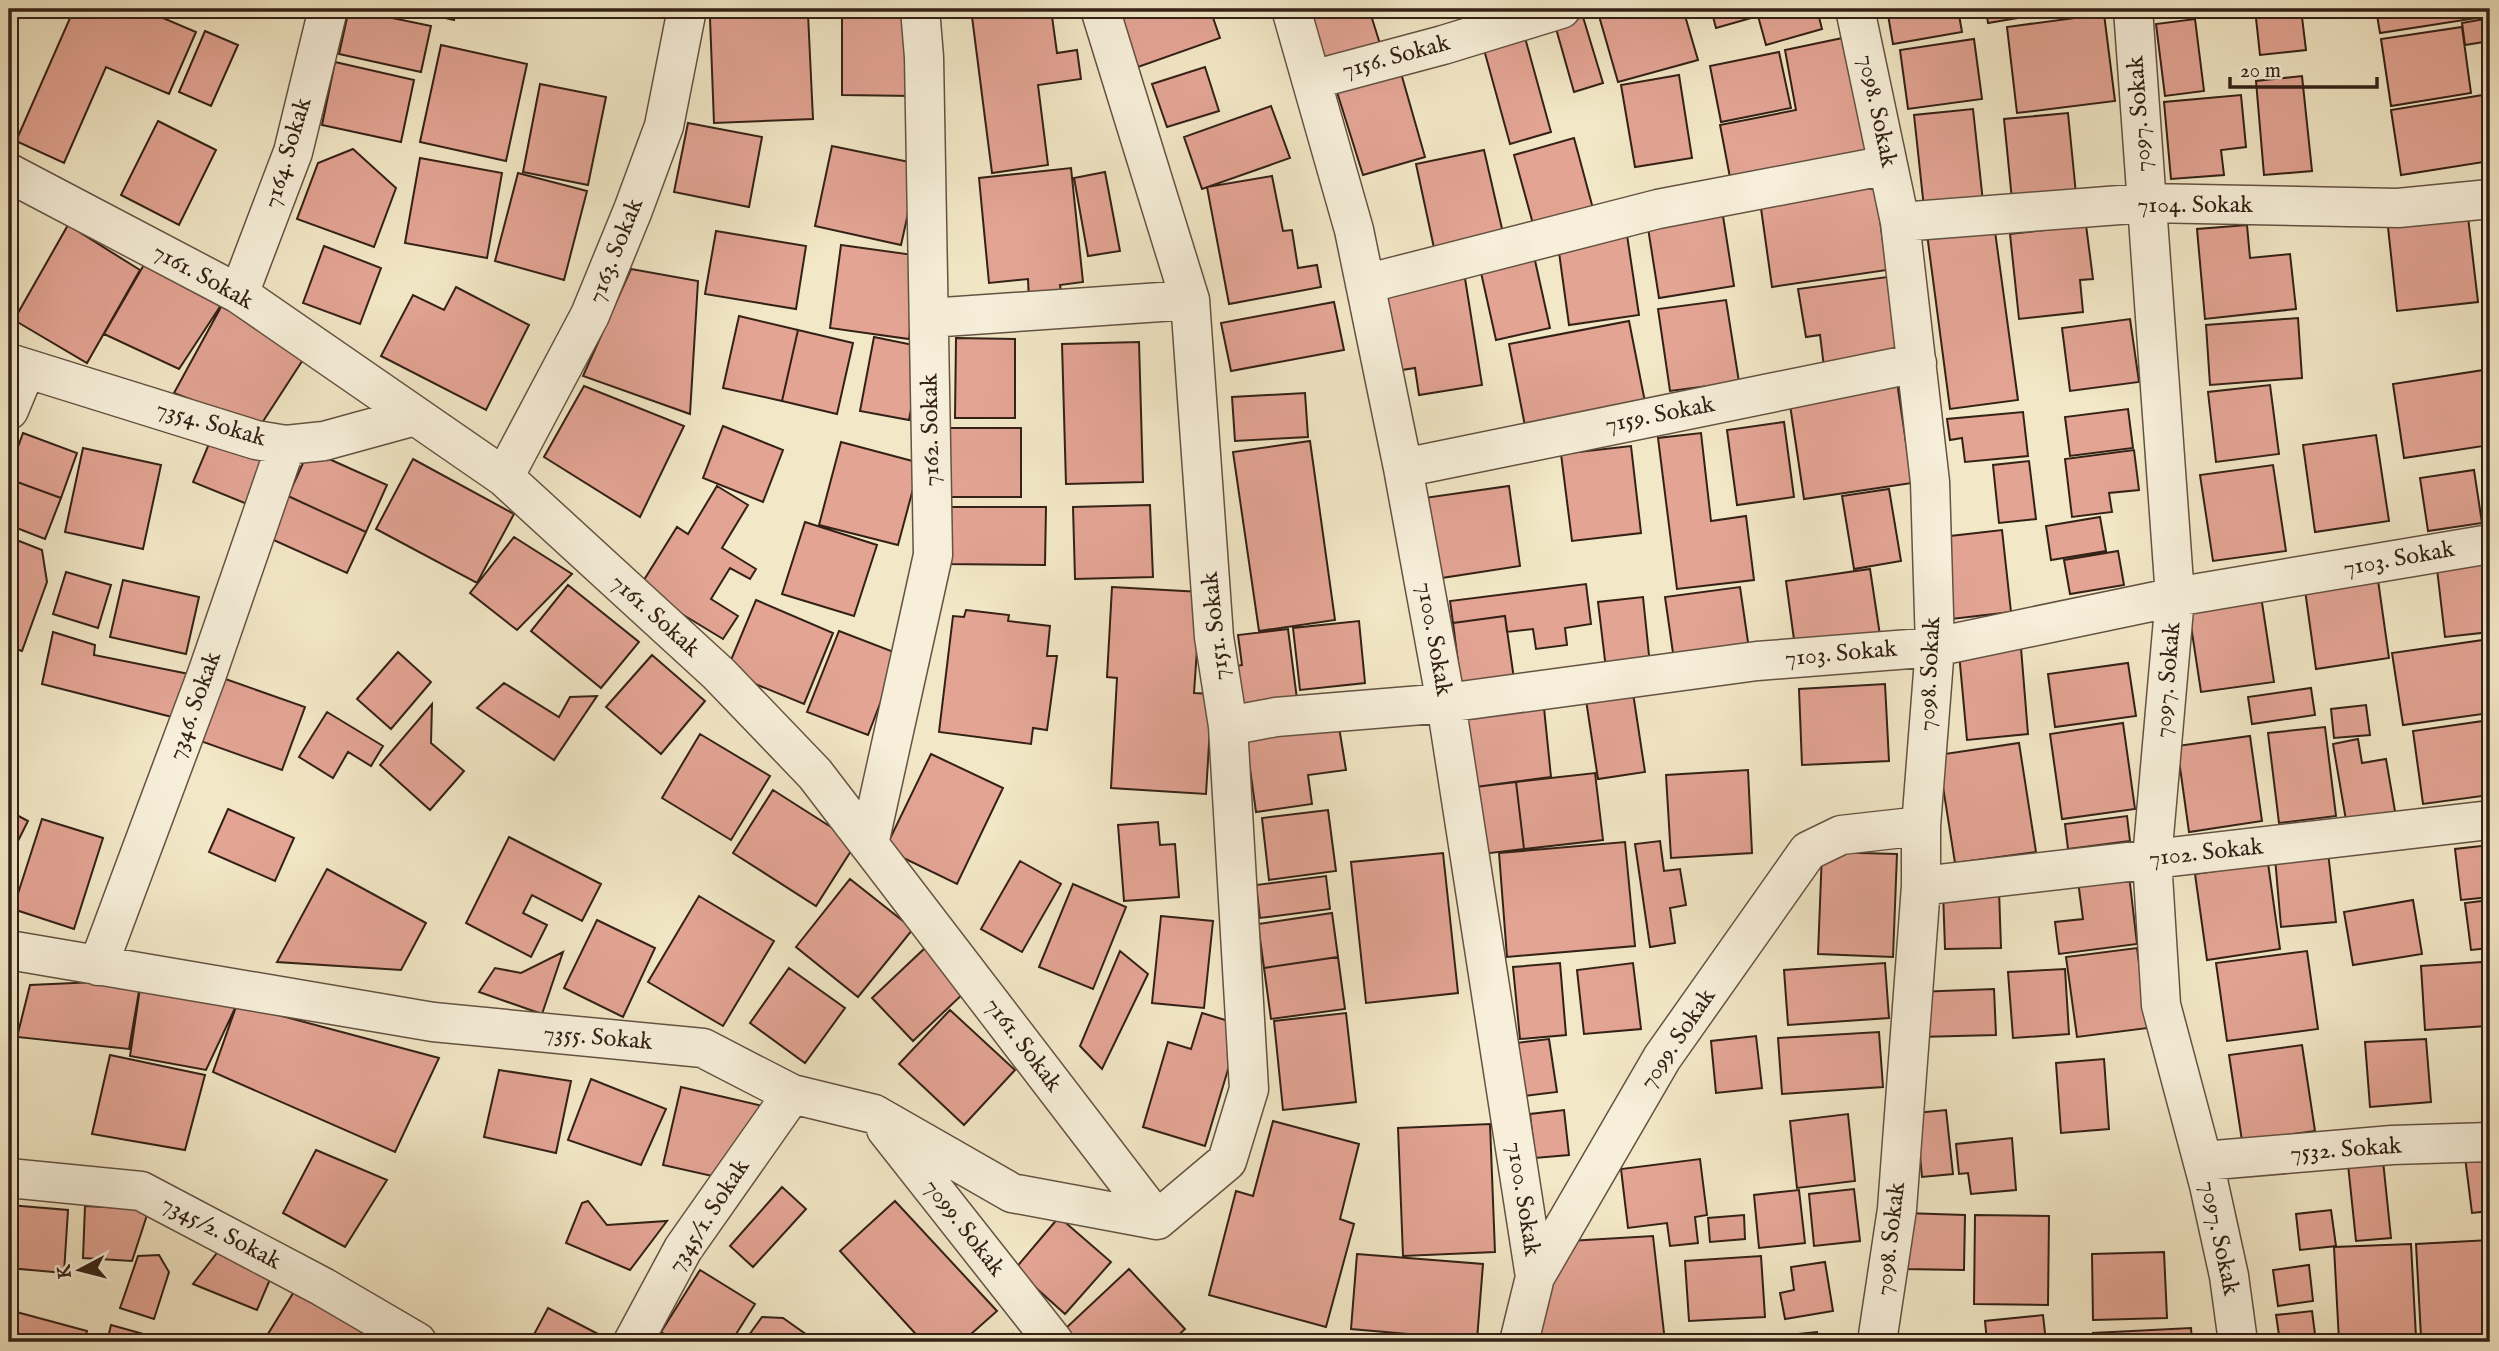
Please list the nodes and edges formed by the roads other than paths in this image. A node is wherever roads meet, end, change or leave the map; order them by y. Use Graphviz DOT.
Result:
graph roads {
  1 [pos="328,9"];
  2 [pos="687,9"];
  3 [pos="920,9"];
  4 [pos="1100,9"];
  5 [pos="1291,9"];
  6 [pos="1561,9"];
  7 [pos="1856,9"];
  8 [pos="2134,9"];
  9 [pos="1312,80"];
  10 [pos="1888,165"];
  11 [pos="9,173"];
  12 [pos="2490,199"];
  13 [pos="2146,203"];
  14 [pos="1900,222"];
  15 [pos="1365,284"];
  16 [pos="239,294"];
  17 [pos="1190,300"];
  18 [pos="929,318"];
  19 [pos="1917,363"];
  20 [pos="18,366"];
  21 [pos="9,410"];
  22 [pos="415,416"];
  23 [pos="286,445"];
  24 [pos="1403,468"];
  25 [pos="505,477"];
  26 [pos="2490,544"];
  27 [pos="2175,597"];
  28 [pos="1935,646"];
  29 [pos="1446,703"];
  30 [pos="1228,726"];
  31 [pos="2490,820"];
  32 [pos="1921,826"];
  33 [pos="869,844"];
  34 [pos="2152,859"];
  35 [pos="1921,886"];
  36 [pos="10,957"];
  37 [pos="98,966"];
  38 [pos="792,1094"];
  39 [pos="874,1114"];
  40 [pos="2490,1142"];
  41 [pos="2203,1161"];
  42 [pos="9,1178"];
  43 [pos="1157,1220"];
  44 [pos="1535,1277"];
  45 [pos="417,1342"];
  46 [pos="633,1342"];
  47 [pos="1054,1342"];
  48 [pos="1519,1342"];
  49 [pos="1877,1342"];
  50 [pos="2238,1342"];
  1 -- 16 [label="street, 7164. Sokak"];
  2 -- 25 [label="street, 7163. Sokak"];
  3 -- 18 [label="street, 7162. Sokak"];
  4 -- 17 [label="street, 7151. Sokak"];
  5 -- 9 [label="street, 7100. Sokak"];
  6 -- 9 [label="street, 7156. Sokak"];
  7 -- 10 [label="street, 7098. Sokak"];
  8 -- 13 [label="street, 7097. Sokak"];
  9 -- 15 [label="street, 7100. Sokak"];
  10 -- 14 [label="street, 7098. Sokak"];
  10 -- 15 [label="street"];
  11 -- 16 [label="street, 7161. Sokak"];
  12 -- 13 [label="street, 7104. Sokak"];
  13 -- 14 [label="street, 7104. Sokak"];
  13 -- 27 [label="street, 7097. Sokak"];
  14 -- 19 [label="street, 7098. Sokak"];
  15 -- 24 [label="street, 7100. Sokak"];
  16 -- 22 [label="street, 7161. Sokak"];
  17 -- 18 [label="street"];
  17 -- 30 [label="street, 7151. Sokak"];
  18 -- 33 [label="street, 7162. Sokak"];
  19 -- 24 [label="street, 7159. Sokak"];
  19 -- 28 [label="street, 7098. Sokak"];
  20 -- 21 [label="street"];
  20 -- 23 [label="street, 7354. Sokak"];
  22 -- 23 [label="street, 7354. Sokak"];
  22 -- 25 [label="street, 7161. Sokak"];
  23 -- 37 [label="street, 7346. Sokak"];
  24 -- 29 [label="street, 7100. Sokak"];
  25 -- 33 [label="street, 7161. Sokak"];
  26 -- 27 [label="street, 7103. Sokak"];
  27 -- 28 [label="street, 7103. Sokak"];
  27 -- 34 [label="street, 7097. Sokak"];
  28 -- 29 [label="street, 7103. Sokak"];
  28 -- 32 [label="street, 7098. Sokak"];
  29 -- 30 [label="street, 7103. Sokak"];
  29 -- 44 [label="street, 7100. Sokak"];
  30 -- 43 [label="street, 7151. Sokak"];
  31 -- 34 [label="street, 7102. Sokak"];
  32 -- 35 [label="street, 7098. Sokak"];
  32 -- 44 [label="street, 7099. Sokak"];
  33 -- 43 [label="street, 7161. Sokak"];
  34 -- 35 [label="street, 7102. Sokak"];
  34 -- 41 [label="street, 7097. Sokak"];
  35 -- 49 [label="street, 7098. Sokak"];
  36 -- 37 [label="street, 7355. Sokak"];
  37 -- 38 [label="street, 7355. Sokak"];
  38 -- 39 [label="street, 7355. Sokak"];
  38 -- 46 [label="street, 7345/1. Sokak"];
  39 -- 43 [label="street, 7355. Sokak"];
  39 -- 47 [label="street, 7099. Sokak"];
  40 -- 41 [label="street, 7532. Sokak"];
  41 -- 50 [label="street, 7097. Sokak"];
  42 -- 45 [label="street, 7345/2. Sokak"];
  44 -- 48 [label="street, 7099. Sokak"];
}
